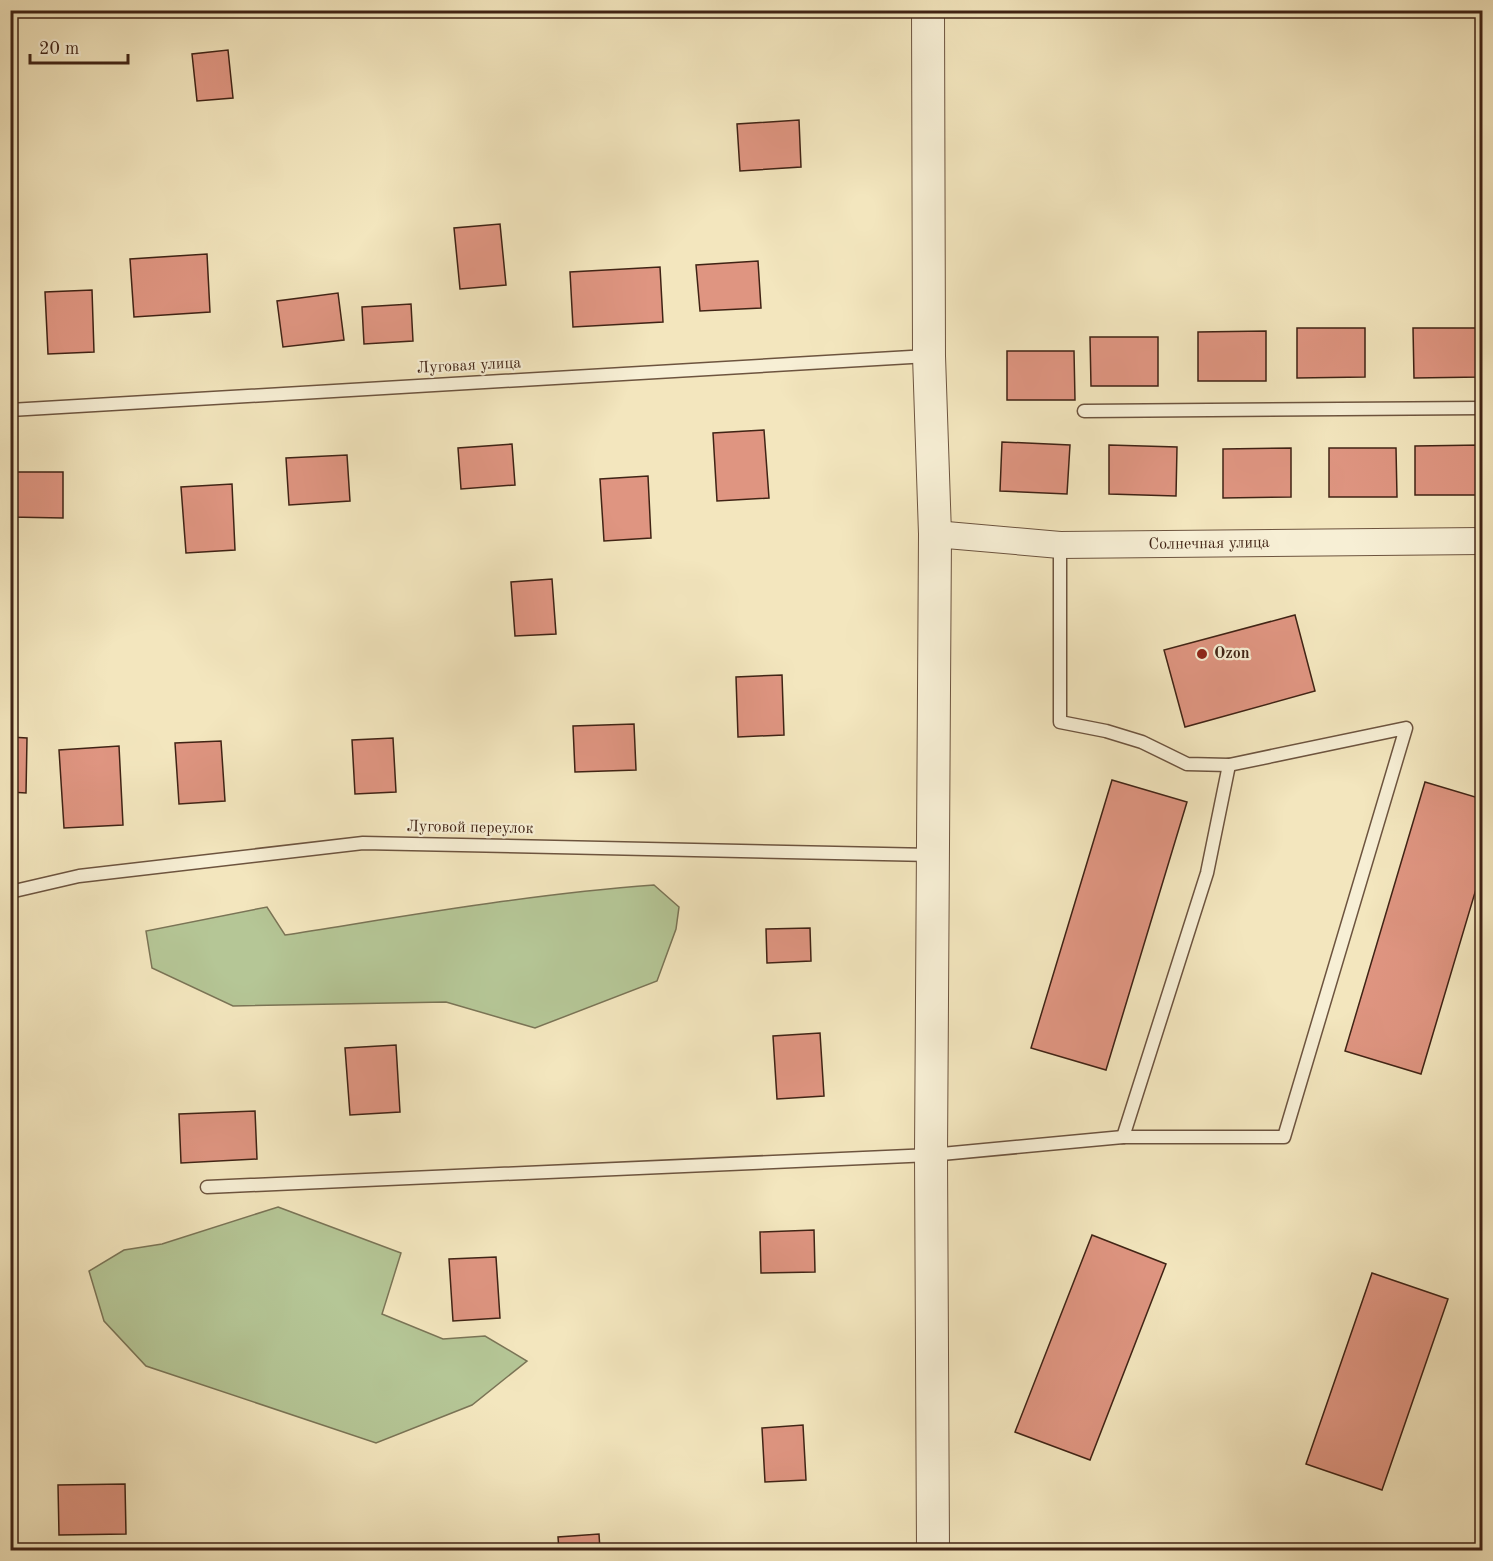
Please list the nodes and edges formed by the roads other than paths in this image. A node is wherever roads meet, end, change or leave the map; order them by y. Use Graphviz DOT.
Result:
graph roads {
  1 [pos="928,10"];
  2 [pos="929,356"];
  3 [pos="1482,408"];
  4 [pos="10,410"];
  5 [pos="1084,411"];
  6 [pos="935,534"];
  7 [pos="1482,541"];
  8 [pos="1060,545"];
  9 [pos="1229,765"];
  10 [pos="933,855"];
  11 [pos="10,892"];
  12 [pos="1123,1137"];
  13 [pos="931,1155"];
  14 [pos="207,1187"];
  15 [pos="933,1551"];
  1 -- 2 [label="street"];
  2 -- 4 [label="lane, Луговая улица"];
  2 -- 6 [label="street"];
  3 -- 5 [label="lane"];
  6 -- 8 [label="street, Солнечная улица"];
  6 -- 10 [label="street"];
  7 -- 8 [label="street, Солнечная улица"];
  8 -- 9 [label="lane"];
  9 -- 12 [label="lane"];
  9 -- 12 [label="lane"];
  10 -- 11 [label="lane, Луговой переулок"];
  10 -- 13 [label="street"];
  12 -- 13 [label="lane"];
  13 -- 14 [label="lane"];
  13 -- 15 [label="street"];
}
